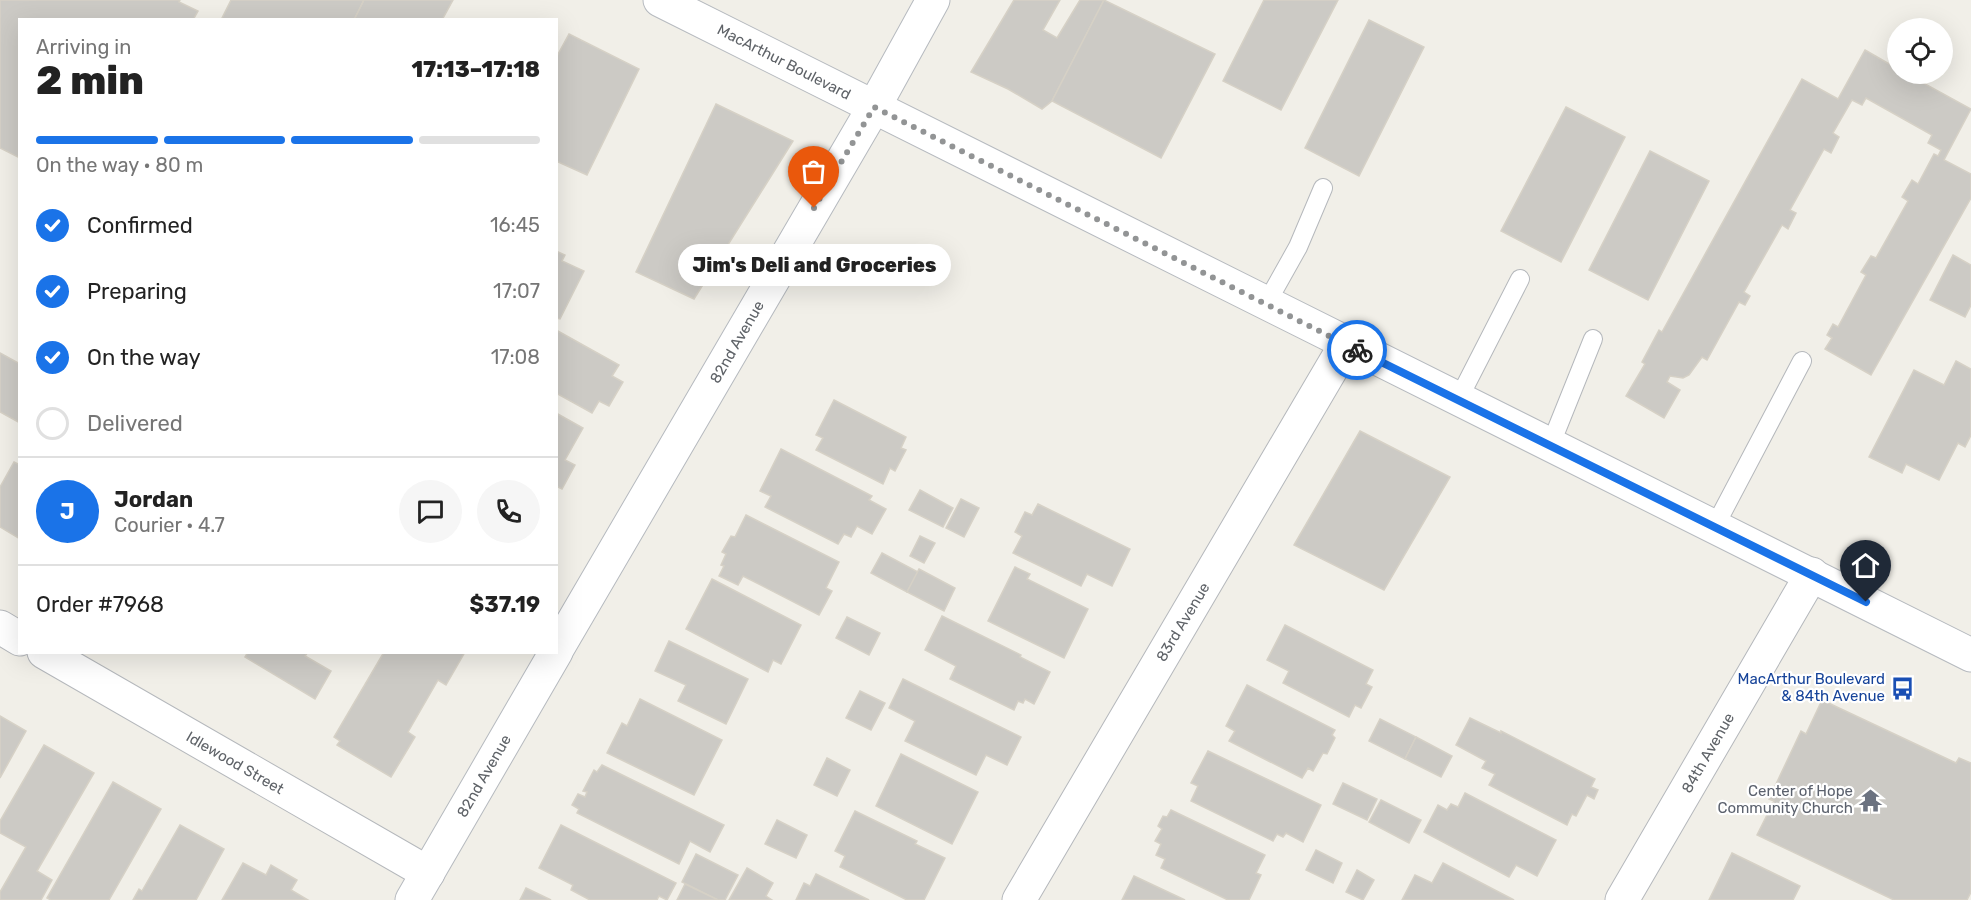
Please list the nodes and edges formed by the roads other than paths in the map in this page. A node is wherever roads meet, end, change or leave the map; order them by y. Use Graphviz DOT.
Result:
graph roads {
  1 [pos="660,0"];
  2 [pos="933,0"];
  3 [pos="874,107"];
  4 [pos="1323,188"];
  5 [pos="1520,279"];
  6 [pos="1266,304"];
  7 [pos="1593,339"];
  8 [pos="1346,344"];
  9 [pos="1802,361"];
  10 [pos="1458,400"];
  11 [pos="1550,446"];
  12 [pos="1715,526"];
  13 [pos="1812,574"];
  14 [pos="0,627"];
  15 [pos="18,638"];
  16 [pos="558,649"];
  17 [pos="47,654"];
  18 [pos="555,654"];
  19 [pos="1971,655"];
  20 [pos="420,886"];
  21 [pos="1019,900"];
  22 [pos="1622,900"];
  1 -- 3 [label="street, MacArthur Boulevard"];
  2 -- 3 [label="street, 82nd Avenue"];
  3 -- 6 [label="street, MacArthur Boulevard"];
  3 -- 16 [label="street, 82nd Avenue"];
  4 -- 6 [label="lane"];
  5 -- 10 [label="lane"];
  6 -- 8 [label="street, MacArthur Boulevard"];
  7 -- 11 [label="lane"];
  8 -- 10 [label="street, MacArthur Boulevard"];
  8 -- 21 [label="street, 83rd Avenue"];
  9 -- 12 [label="lane"];
  10 -- 11 [label="street, MacArthur Boulevard"];
  11 -- 12 [label="street, MacArthur Boulevard"];
  12 -- 13 [label="street, MacArthur Boulevard"];
  13 -- 19 [label="street, MacArthur Boulevard"];
  13 -- 22 [label="street, 84th Avenue"];
  14 -- 15 [label="street"];
  17 -- 20 [label="street, Idlewood Street"];
  18 -- 20 [label="street, 82nd Avenue"];
}
